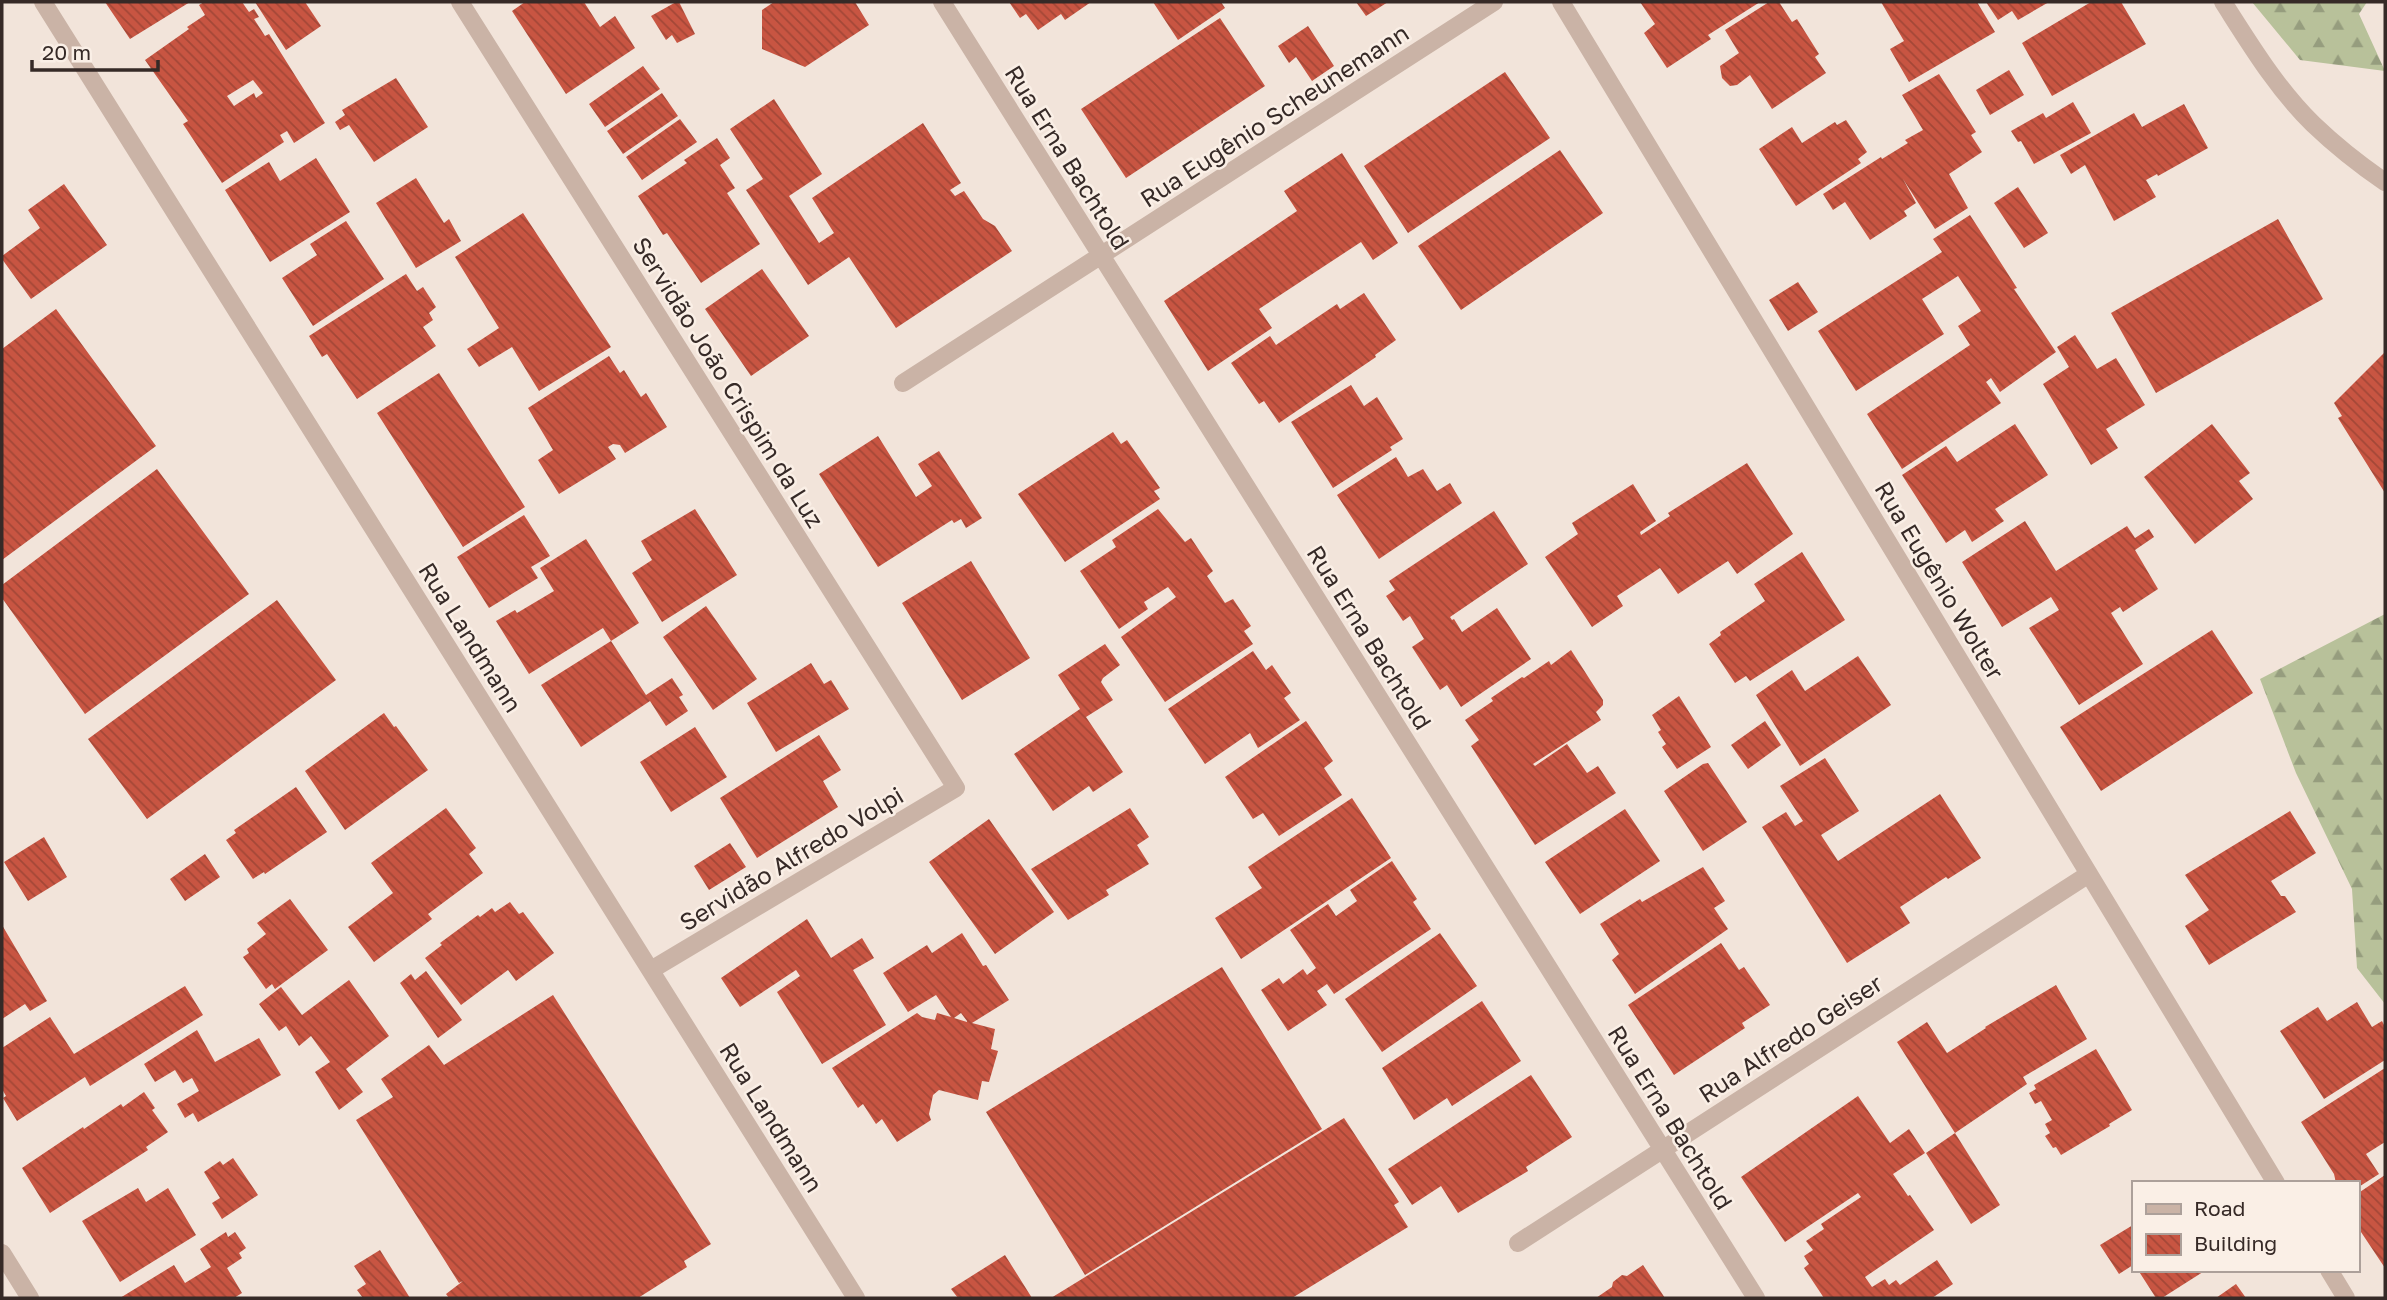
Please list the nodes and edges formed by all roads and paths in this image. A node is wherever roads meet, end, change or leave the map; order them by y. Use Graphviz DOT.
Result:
graph roads {
  1 [pos="43,2"];
  2 [pos="460,2"];
  3 [pos="942,2"];
  4 [pos="1494,2"];
  5 [pos="1561,2"];
  6 [pos="2222,2"];
  7 [pos="2385,183"];
  8 [pos="1101,256"];
  9 [pos="903,383"];
  10 [pos="956,788"];
  11 [pos="2089,874"];
  12 [pos="651,970"];
  13 [pos="1662,1150"];
  14 [pos="2275,1181"];
  15 [pos="1518,1243"];
  16 [pos="2,1253"];
  17 [pos="2330,1272"];
  18 [pos="30,1298"];
  19 [pos="856,1298"];
  20 [pos="1756,1298"];
  21 [pos="2346,1298"];
  1 -- 12 [label="street, Rua Landmann"];
  2 -- 10 [label="street, Servidão João Crispim da Luz"];
  3 -- 8 [label="street, Rua Erna Bachtold"];
  4 -- 8 [label="street, Rua Eugênio Scheunemann"];
  5 -- 11 [label="street, Rua Eugênio Wolter"];
  6 -- 7 [label="street"];
  8 -- 9 [label="street, Rua Eugênio Scheunemann"];
  8 -- 13 [label="street, Rua Erna Bachtold"];
  10 -- 12 [label="street, Servidão Alfredo Volpi"];
  11 -- 13 [label="street, Rua Alfredo Geiser"];
  11 -- 14 [label="street, Rua Eugênio Wolter"];
  12 -- 19 [label="street, Rua Landmann"];
  13 -- 15 [label="street, Rua Alfredo Geiser"];
  13 -- 20 [label="street, Rua Erna Bachtold"];
  16 -- 18 [label="street"];
  17 -- 21 [label="street"];
}
